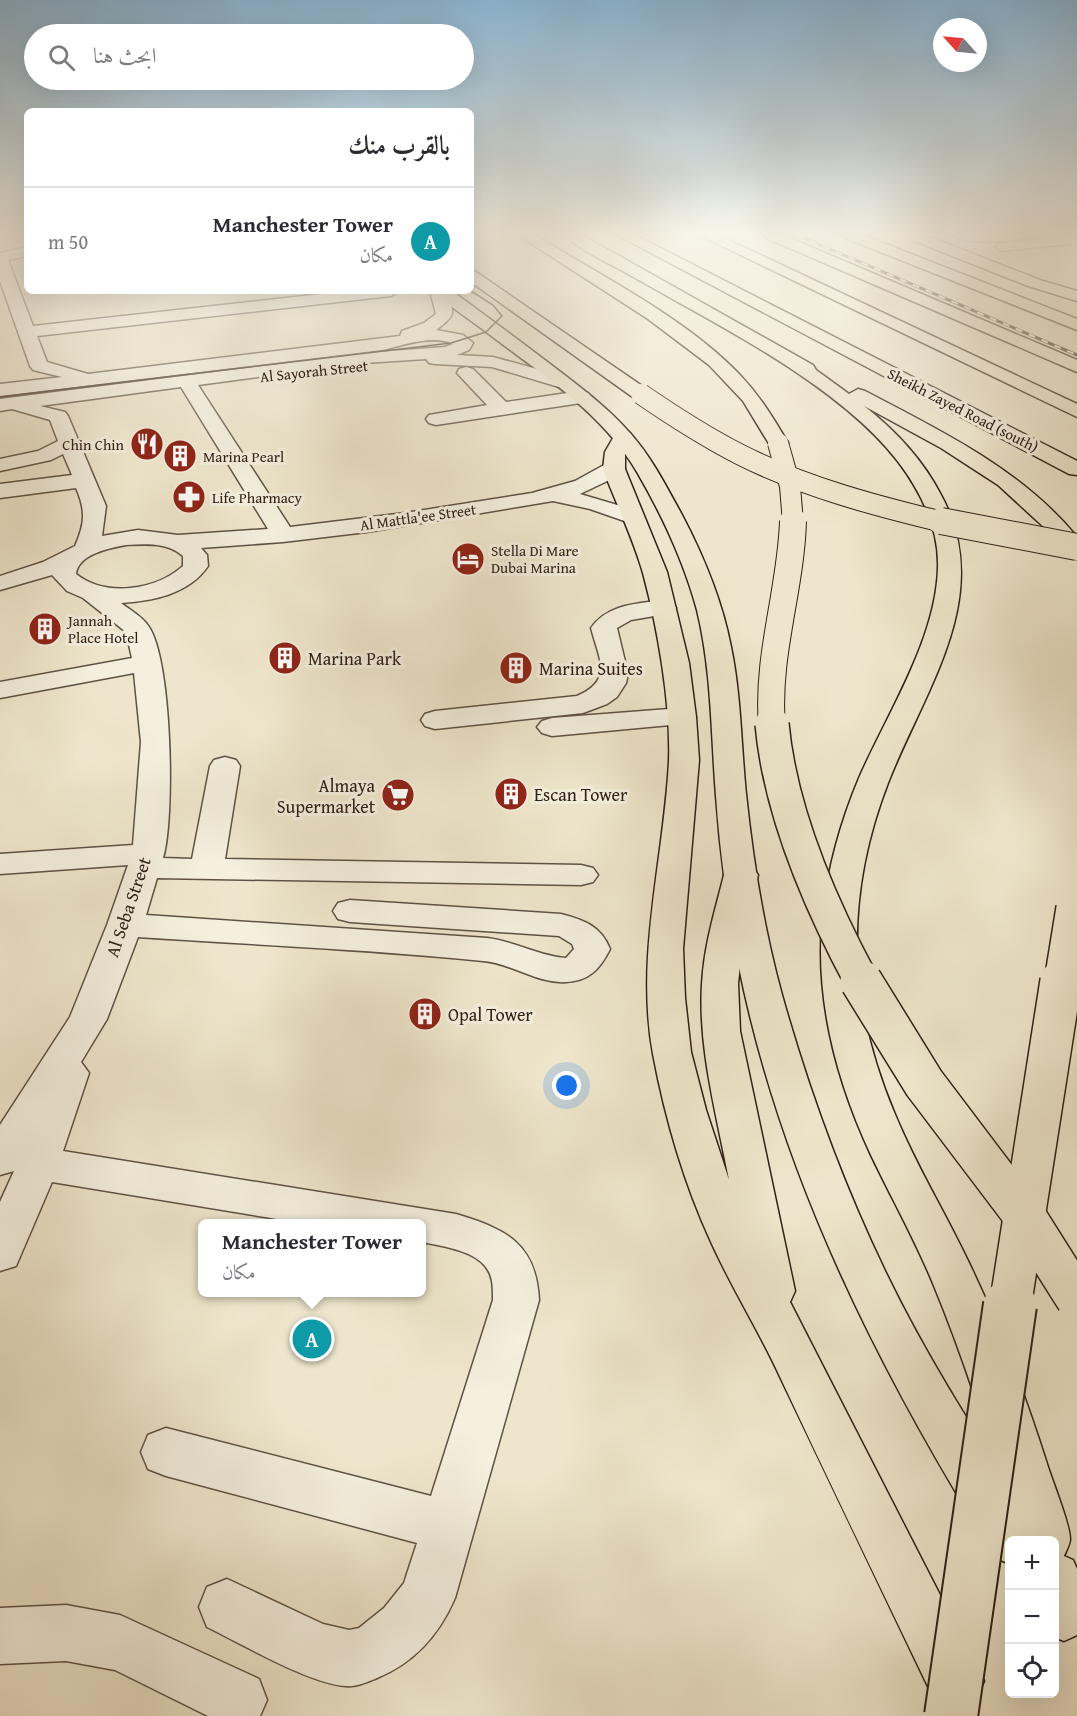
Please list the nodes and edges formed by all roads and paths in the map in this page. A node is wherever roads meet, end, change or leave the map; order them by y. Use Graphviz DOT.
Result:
graph roads {
  1 [pos="10,315"];
  2 [pos="17,315"];
  3 [pos="173,315"];
  4 [pos="444,315"];
  5 [pos="472,315"];
  6 [pos="528,315"];
  7 [pos="652,315"];
  8 [pos="711,315"];
  9 [pos="779,315"];
  10 [pos="875,315"];
  11 [pos="955,315"];
  12 [pos="1052,315"];
  13 [pos="20,323"];
  14 [pos="1077,325"];
  15 [pos="289,355"];
  16 [pos="786,358"];
  17 [pos="39,366"];
  18 [pos="1077,368"];
  19 [pos="466,373"];
  20 [pos="210,379"];
  21 [pos="560,381"];
  22 [pos="187,382"];
  23 [pos="94,386"];
  24 [pos="4,397"];
  25 [pos="581,397"];
  26 [pos="502,409"];
  27 [pos="1077,411"];
  28 [pos="58,416"];
  29 [pos="436,419"];
  30 [pos="69,443"];
  31 [pos="618,453"];
  32 [pos="0,465"];
  33 [pos="1077,469"];
  34 [pos="84,480"];
  35 [pos="0,491"];
  36 [pos="552,495"];
  37 [pos="94,506"];
  38 [pos="633,517"];
  39 [pos="283,535"];
  40 [pos="170,540"];
  41 [pos="1077,547"];
  42 [pos="1077,552"];
  43 [pos="79,554"];
  44 [pos="192,572"];
  45 [pos="1,582"];
  46 [pos="161,588"];
  47 [pos="81,589"];
  48 [pos="663,608"];
  49 [pos="138,629"];
  50 [pos="147,663"];
  51 [pos="0,690"];
  52 [pos="682,717"];
  53 [pos="435,720"];
  54 [pos="502,731"];
  55 [pos="225,766"];
  56 [pos="0,864"];
  57 [pos="207,869"];
  58 [pos="143,870"];
  59 [pos="581,875"];
  60 [pos="741,875"];
  61 [pos="455,891"];
  62 [pos="1075,898"];
  63 [pos="350,911"];
  64 [pos="125,925"];
  65 [pos="19,1162"];
  66 [pos="384,1219"];
  67 [pos="426,1226"];
  68 [pos="0,1254"];
  69 [pos="1077,1299"];
  70 [pos="780,1328"];
  71 [pos="166,1452"];
  72 [pos="448,1526"];
  73 [pos="1014,1536"];
  74 [pos="1043,1536"];
  75 [pos="227,1607"];
  76 [pos="0,1636"];
  77 [pos="238,1700"];
  78 [pos="951,1716"];
  79 [pos="972,1716"];
  1 -- 13 [label="street"];
  2 -- 13 [label="street"];
  3 -- 13 [label="street"];
  4 -- 15 [label="street, Al Sayorah Street"];
  5 -- 21 [label="main road"];
  6 -- 41 [label="main road, bridge"];
  7 -- 69 [label="main road, bridge"];
  8 -- 16 [label="main road"];
  9 -- 33 [label="main road, Sheikh Zayed Road (south)"];
  10 -- 27 [label="main road"];
  11 -- 18 [label="main road"];
  12 -- 14 [label="main road"];
  13 -- 17 [label="street"];
  15 -- 20 [label="street, Al Sayorah Street"];
  15 -- 23 [label="street, Al Sayorah Street"];
  16 -- 42 [label="main road"];
  16 -- 74 [label="main road"];
  17 -- 23 [label="street"];
  17 -- 24 [label="street"];
  19 -- 26 [label="street"];
  20 -- 21 [label="street, Al Sayorah Street"];
  20 -- 22 [label="street, Al Sayorah Street"];
  21 -- 25 [label="main road"];
  22 -- 23 [label="street, Al Sayorah Street"];
  22 -- 39 [label="street"];
  23 -- 24 [label="street, Al Sayorah Street"];
  23 -- 28 [label="street"];
  24 -- 28 [label="street"];
  25 -- 26 [label="street"];
  25 -- 31 [label="main road"];
  26 -- 29 [label="street"];
  28 -- 30 [label="street"];
  30 -- 32 [label="street"];
  30 -- 34 [label="street"];
  31 -- 36 [label="street, Al Mattla'ee Street"];
  31 -- 38 [label="main road"];
  31 -- 60 [label="main road"];
  34 -- 35 [label="street"];
  34 -- 37 [label="street"];
  36 -- 38 [label="street, Al Mattla'ee Street"];
  36 -- 39 [label="street, Al Mattla'ee Street"];
  37 -- 40 [label="street"];
  37 -- 43 [label="street"];
  38 -- 48 [label="main road"];
  39 -- 40 [label="street, Al Mattla'ee Street"];
  39 -- 44 [label="street, Al Mattla'ee Street"];
  40 -- 43 [label="street, Al Mattla'ee Street"];
  40 -- 44 [label="street"];
  43 -- 45 [label="street, Al Mattla'ee Street"];
  43 -- 47 [label="street"];
  44 -- 46 [label="street, Al Mattla'ee Street"];
  45 -- 47 [label="street, Al Mattla'ee Street"];
  46 -- 47 [label="street, Al Mattla'ee Street"];
  46 -- 49 [label="street"];
  47 -- 49 [label="street"];
  48 -- 52 [label="main road"];
  48 -- 53 [label="street"];
  49 -- 50 [label="street, Al Seba Street"];
  50 -- 51 [label="street"];
  50 -- 58 [label="street, Al Seba Street"];
  52 -- 54 [label="street"];
  52 -- 70 [label="main road"];
  55 -- 57 [label="street"];
  56 -- 58 [label="street"];
  57 -- 58 [label="street"];
  57 -- 59 [label="street"];
  58 -- 61 [label="street"];
  58 -- 64 [label="street, Al Seba Street"];
  60 -- 70 [label="main road"];
  60 -- 73 [label="main road"];
  62 -- 78 [label="main road, bridge"];
  63 -- 64 [label="street"];
  64 -- 65 [label="street, Al Seba Street"];
  65 -- 66 [label="street"];
  65 -- 68 [label="street, Al Seba Street"];
  67 -- 72 [label="street"];
  70 -- 79 [label="main road"];
  71 -- 72 [label="street"];
  72 -- 75 [label="street"];
  76 -- 77 [label="street"];
}
